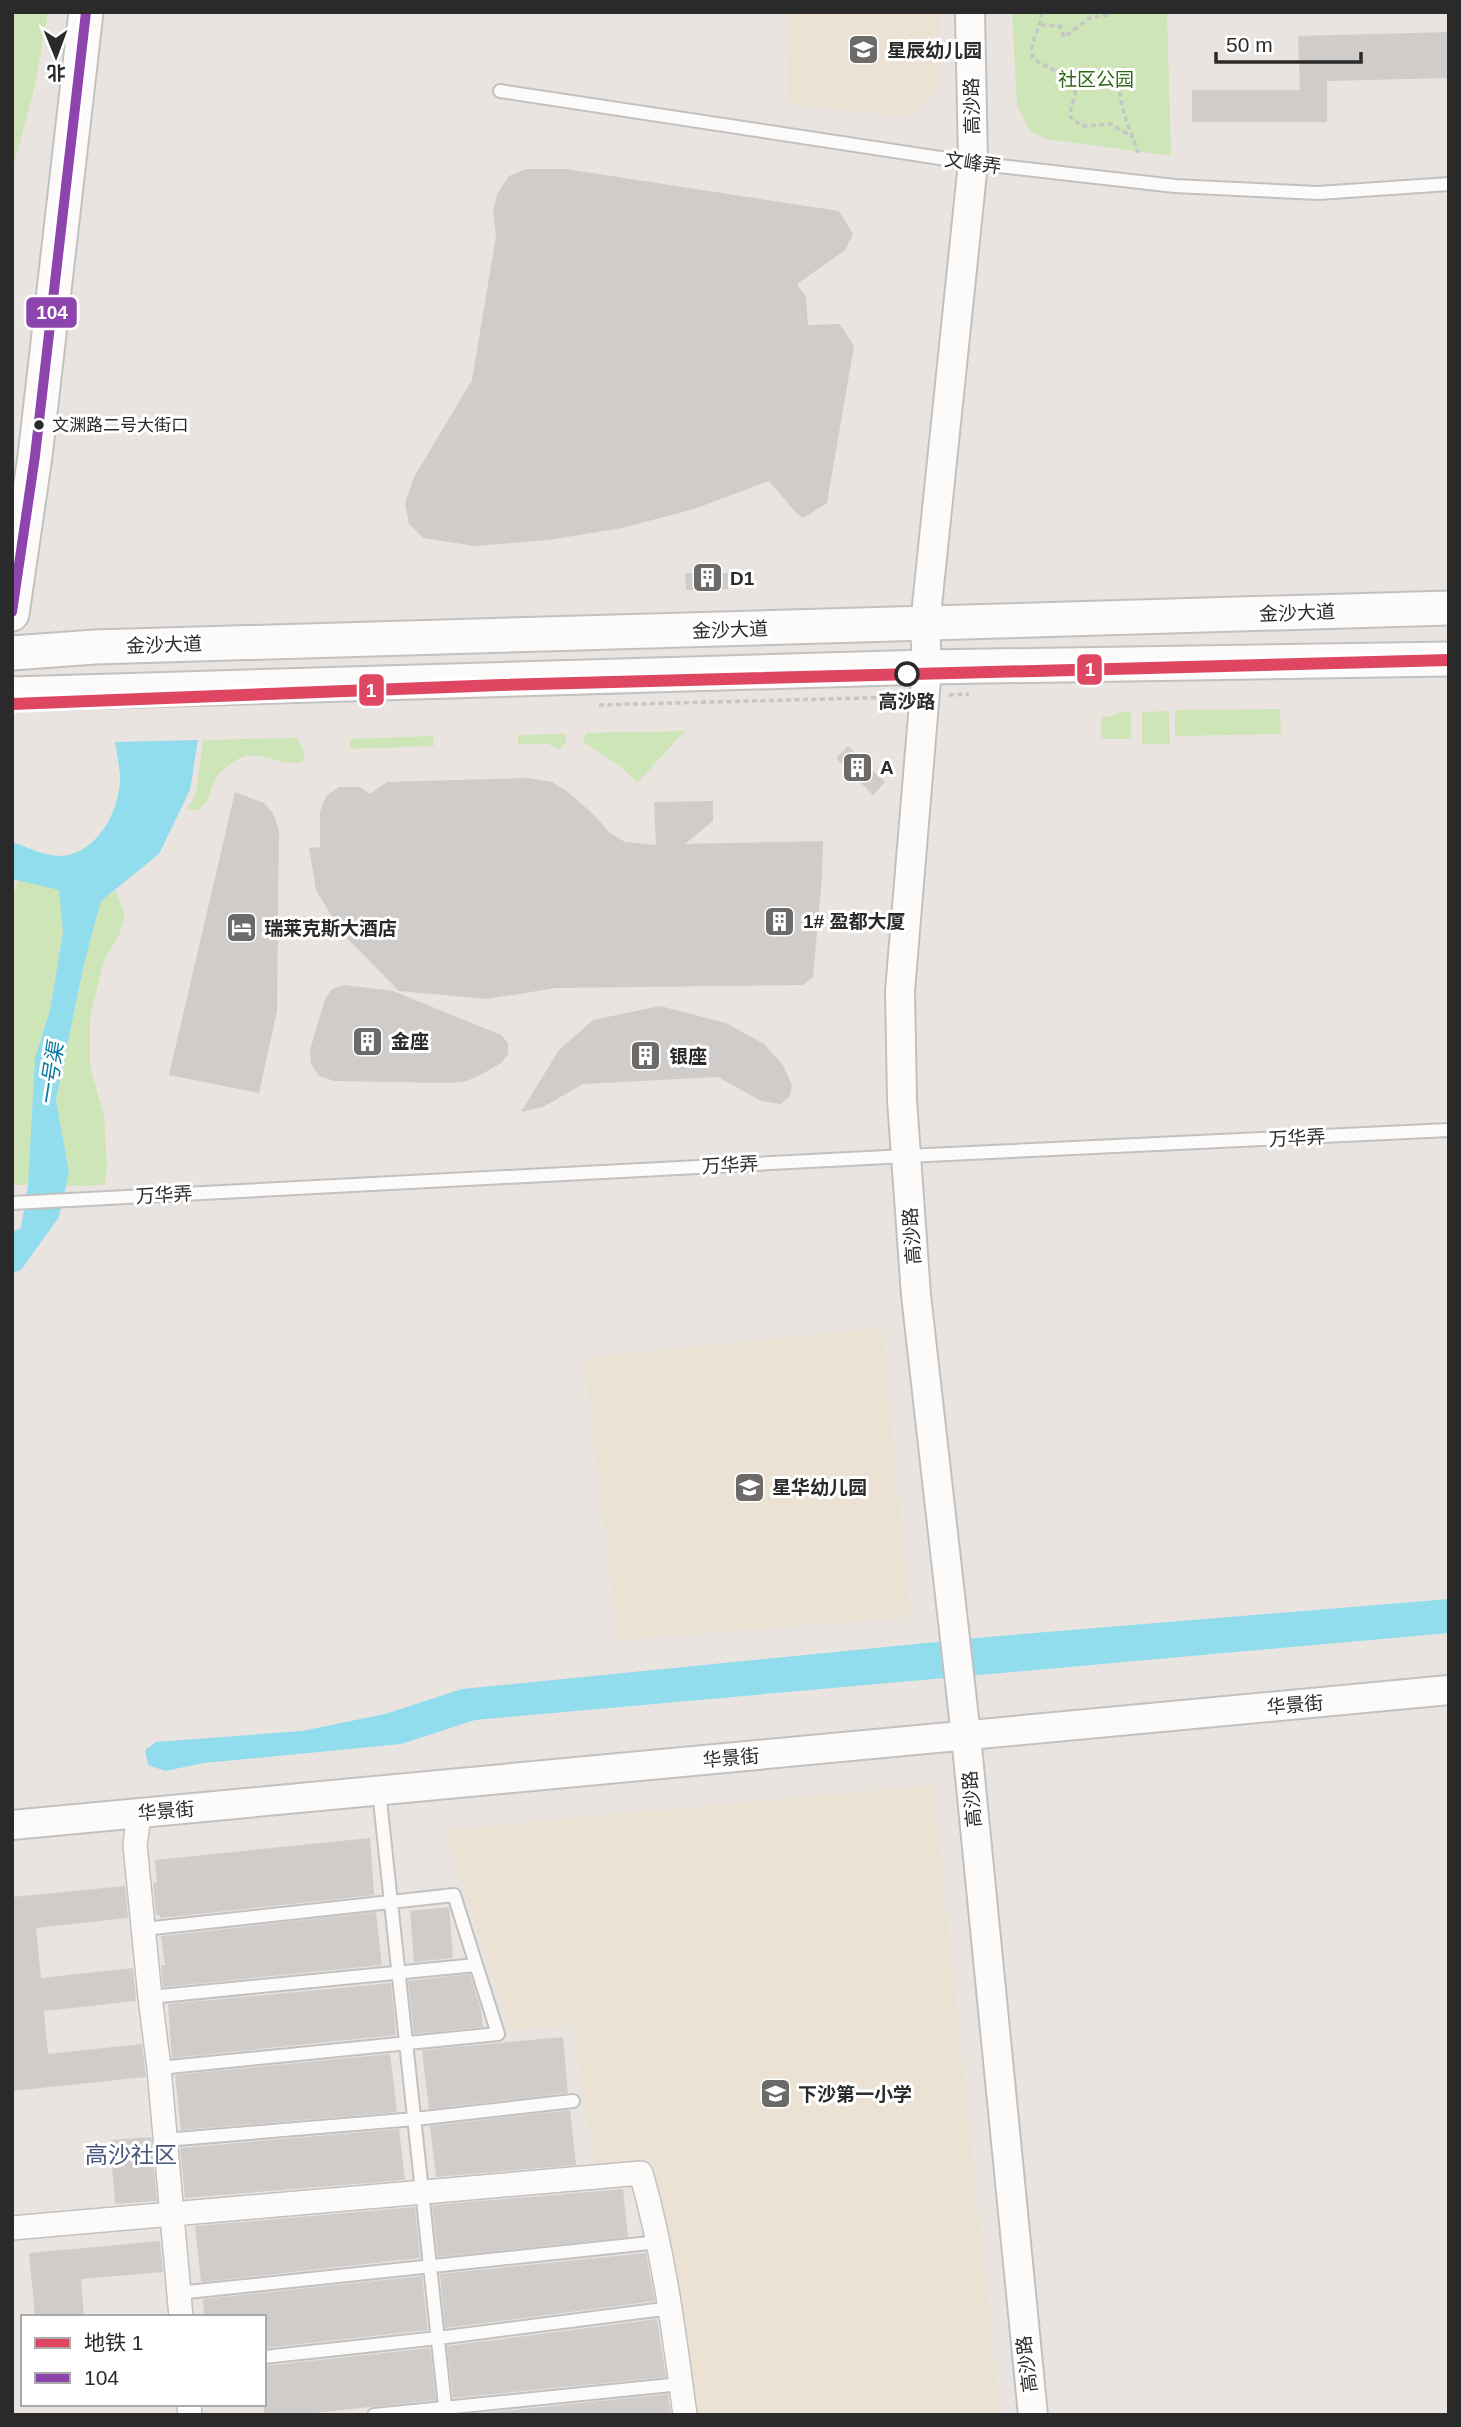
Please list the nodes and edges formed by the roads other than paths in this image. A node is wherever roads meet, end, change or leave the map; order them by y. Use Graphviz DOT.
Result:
graph roads {
  1 [pos="86,12"];
  2 [pos="970,12"];
  3 [pos="500,91"];
  4 [pos="972,163"];
  5 [pos="1449,184"];
  6 [pos="1449,608"];
  7 [pos="12,614"];
  8 [pos="925,625"];
  9 [pos="12,653"];
  10 [pos="1449,659"];
  11 [pos="925,681"];
  12 [pos="12,694"];
  13 [pos="1449,1130"];
  14 [pos="906,1156"];
  15 [pos="12,1203"];
  16 [pos="1449,1690"];
  17 [pos="966,1736"];
  18 [pos="379,1791"];
  19 [pos="139,1814"];
  20 [pos="12,1825"];
  21 [pos="391,1903"];
  22 [pos="144,1929"];
  23 [pos="477,1965"];
  24 [pos="399,1972"];
  25 [pos="149,1997"];
  26 [pos="407,2045"];
  27 [pos="159,2068"];
  28 [pos="573,2101"];
  29 [pos="415,2119"];
  30 [pos="165,2140"];
  31 [pos="422,2191"];
  32 [pos="172,2215"];
  33 [pos="12,2228"];
  34 [pos="659,2242"];
  35 [pos="431,2266"];
  36 [pos="178,2293"];
  37 [pos="671,2308"];
  38 [pos="181,2315"];
  39 [pos="438,2338"];
  40 [pos="266,2357"];
  41 [pos="681,2384"];
  42 [pos="446,2411"];
  43 [pos="374,2415"];
  44 [pos="685,2415"];
  45 [pos="1033,2415"];
  1 -- 7 [label="main road"];
  2 -- 4 [label="street, 高沙路"];
  3 -- 4 [label="lane, 文峰弄"];
  4 -- 5 [label="lane, 文峰弄"];
  4 -- 8 [label="street, 高沙路"];
  6 -- 8 [label="main road, 金沙大道"];
  8 -- 9 [label="main road, 金沙大道"];
  8 -- 11 [label="street, 高沙路"];
  10 -- 11 [label="main road"];
  11 -- 12 [label="main road"];
  11 -- 14 [label="street, 高沙路"];
  13 -- 14 [label="lane, 万华弄"];
  14 -- 15 [label="lane, 万华弄"];
  14 -- 17 [label="street, 高沙路"];
  16 -- 17 [label="street, 华景街"];
  17 -- 18 [label="street, 华景街"];
  17 -- 45 [label="street, 高沙路"];
  18 -- 19 [label="street, 华景街"];
  18 -- 21 [label="lane"];
  19 -- 20 [label="street, 华景街"];
  19 -- 22 [label="street"];
  21 -- 22 [label="lane"];
  21 -- 23 [label="lane"];
  21 -- 24 [label="lane"];
  22 -- 25 [label="street"];
  23 -- 24 [label="lane"];
  23 -- 26 [label="lane"];
  24 -- 25 [label="lane"];
  24 -- 26 [label="lane"];
  25 -- 27 [label="street"];
  26 -- 27 [label="lane"];
  26 -- 29 [label="lane"];
  27 -- 30 [label="street"];
  28 -- 29 [label="lane"];
  29 -- 30 [label="lane"];
  29 -- 31 [label="lane"];
  30 -- 32 [label="street"];
  31 -- 32 [label="street"];
  31 -- 34 [label="street"];
  31 -- 35 [label="lane"];
  32 -- 33 [label="street"];
  32 -- 36 [label="street"];
  34 -- 35 [label="lane"];
  34 -- 37 [label="street"];
  35 -- 36 [label="lane"];
  35 -- 39 [label="lane"];
  36 -- 38 [label="street"];
  37 -- 39 [label="lane"];
  37 -- 41 [label="street"];
  39 -- 40 [label="lane"];
  39 -- 42 [label="lane"];
  41 -- 42 [label="lane"];
  41 -- 44 [label="street"];
  42 -- 43 [label="lane"];
}
